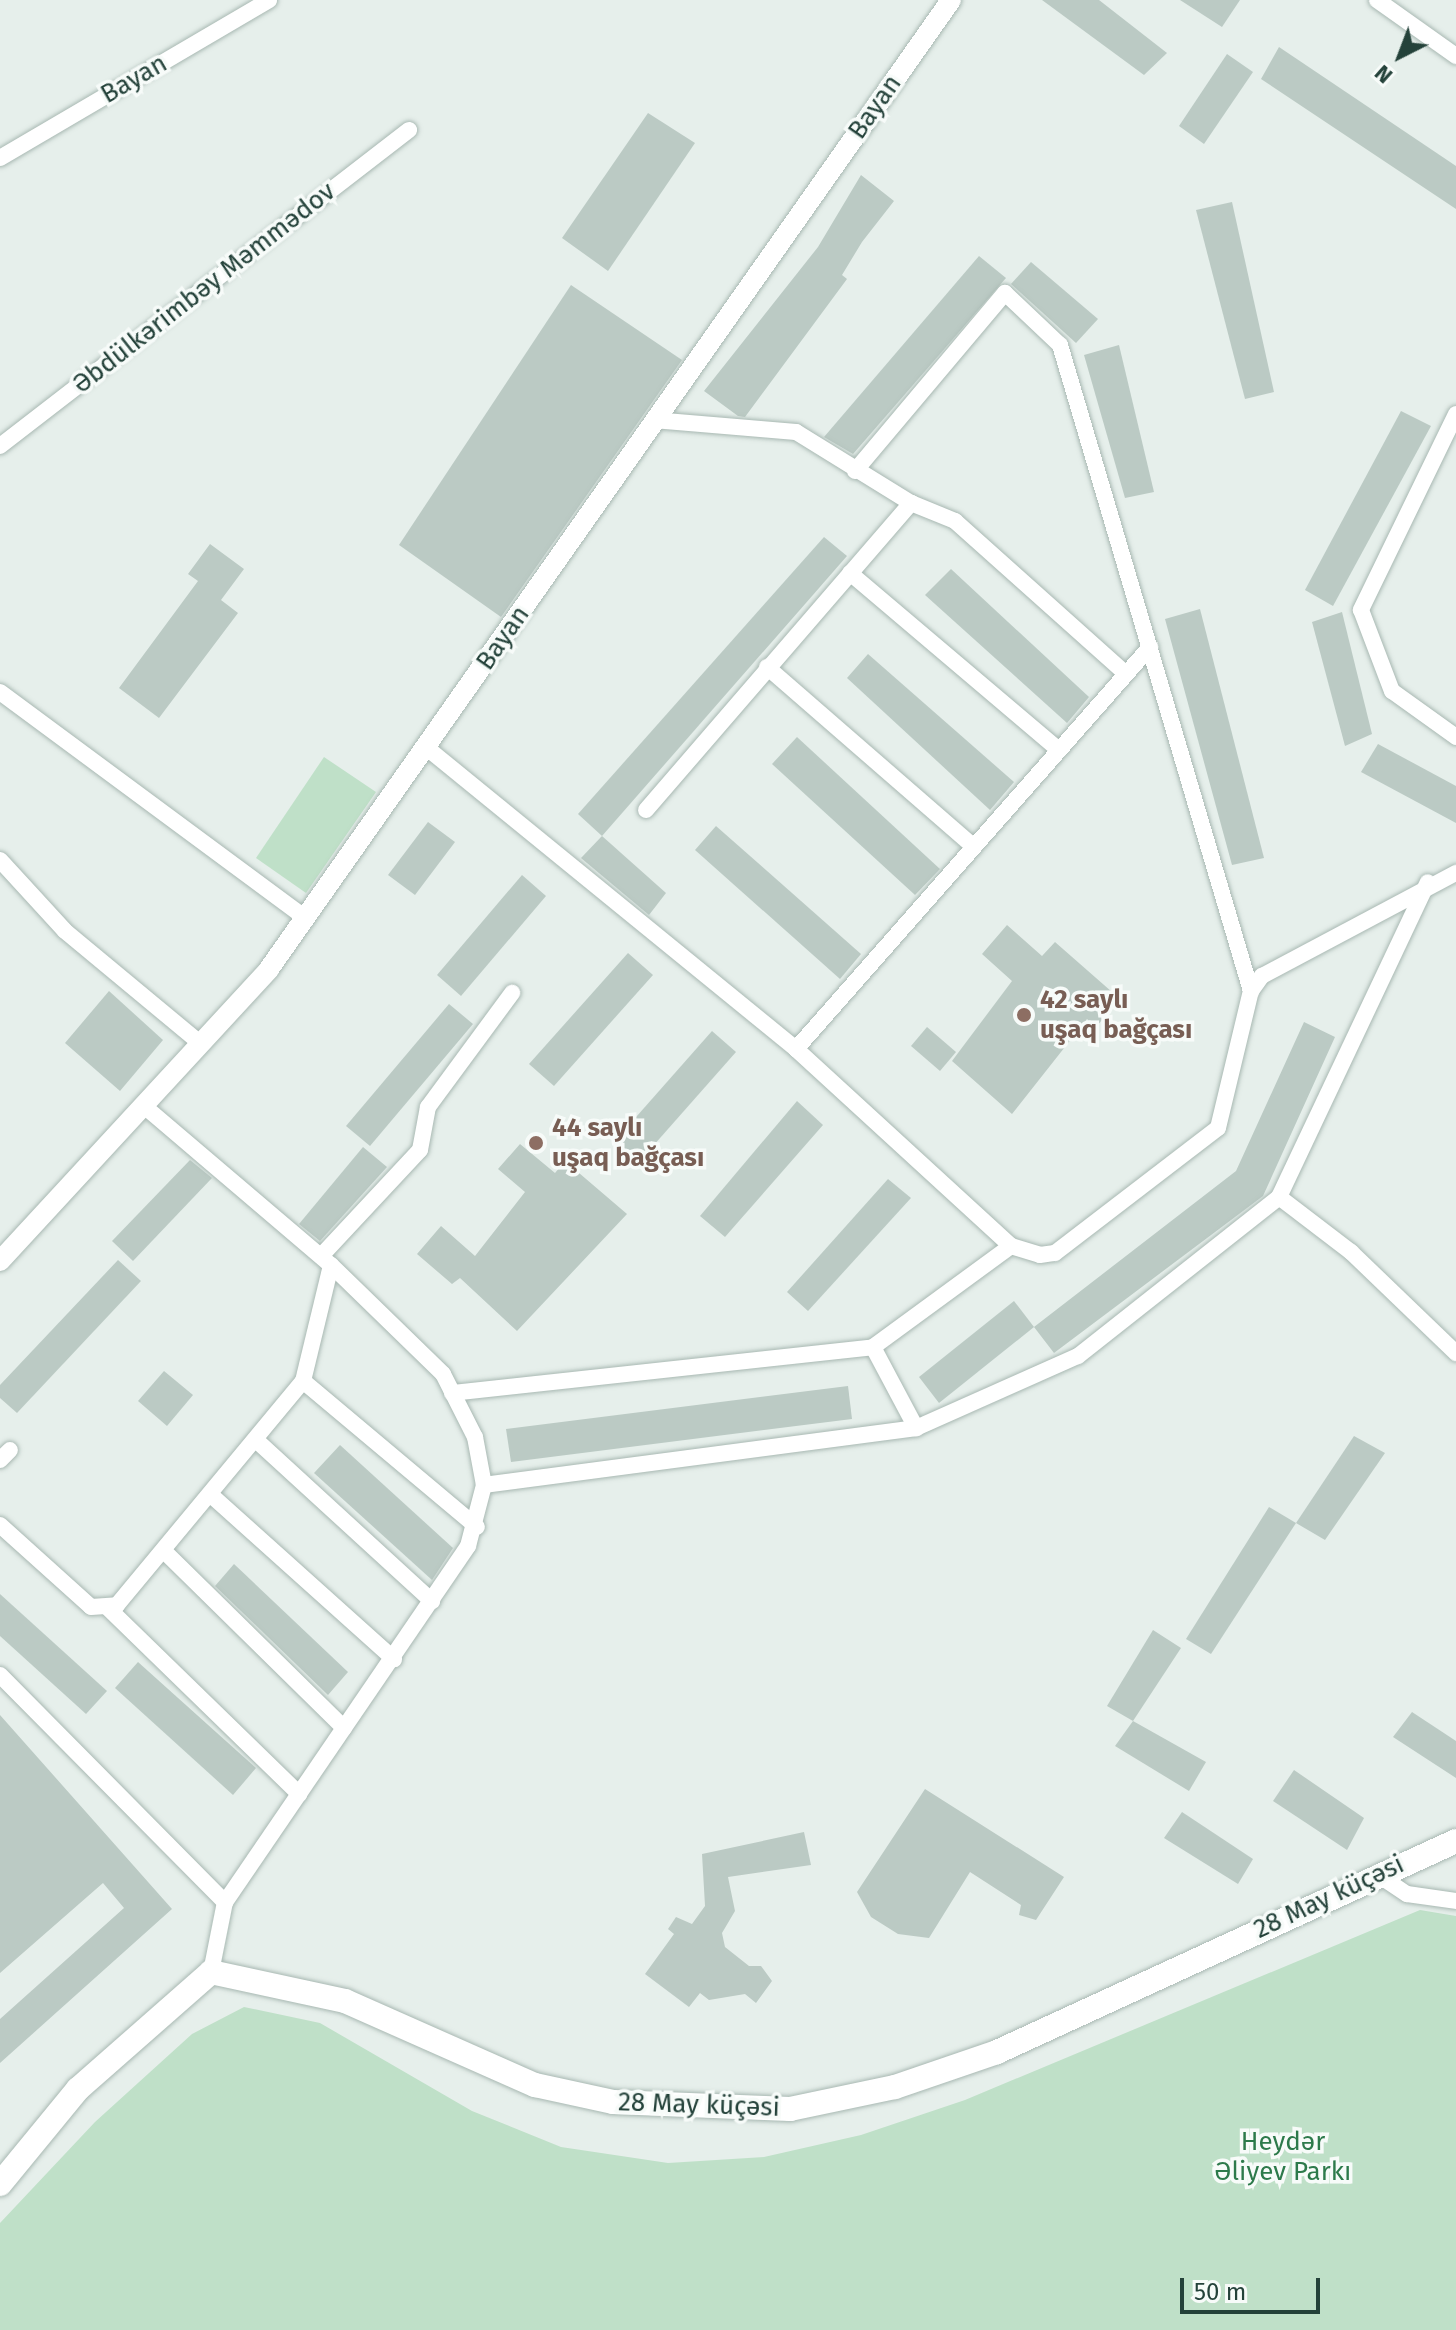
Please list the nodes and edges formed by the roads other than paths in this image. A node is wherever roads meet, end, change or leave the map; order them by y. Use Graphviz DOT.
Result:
graph roads {
  1 [pos="269,0"];
  2 [pos="951,0"];
  3 [pos="1377,0"];
  4 [pos="1456,56"];
  5 [pos="409,130"];
  6 [pos="0,158"];
  7 [pos="1456,414"];
  8 [pos="654,420"];
  9 [pos="0,446"];
  10 [pos="855,471"];
  11 [pos="911,503"];
  12 [pos="850,573"];
  13 [pos="1150,647"];
  14 [pos="767,667"];
  15 [pos="1126,674"];
  16 [pos="0,692"];
  17 [pos="1456,737"];
  18 [pos="427,748"];
  19 [pos="1059,750"];
  20 [pos="646,810"];
  21 [pos="974,847"];
  22 [pos="0,860"];
  23 [pos="1456,873"];
  24 [pos="1428,882"];
  25 [pos="305,918"];
  26 [pos="1251,991"];
  27 [pos="512,993"];
  28 [pos="201,1044"];
  29 [pos="796,1049"];
  30 [pos="144,1106"];
  31 [pos="1279,1197"];
  32 [pos="1011,1246"];
  33 [pos="0,1261"];
  34 [pos="326,1261"];
  35 [pos="873,1347"];
  36 [pos="1456,1353"];
  37 [pos="303,1381"];
  38 [pos="452,1393"];
  39 [pos="916,1428"];
  40 [pos="256,1440"];
  41 [pos="484,1485"];
  42 [pos="211,1495"];
  43 [pos="0,1525"];
  44 [pos="477,1527"];
  45 [pos="165,1552"];
  46 [pos="432,1601"];
  47 [pos="108,1608"];
  48 [pos="394,1659"];
  49 [pos="0,1675"];
  50 [pos="344,1728"];
  51 [pos="299,1794"];
  52 [pos="1456,1841"];
  53 [pos="1377,1874"];
  54 [pos="1456,1901"];
  55 [pos="225,1902"];
  56 [pos="211,1972"];
  57 [pos="0,2184"];
  1 -- 6 [label="street, Bayan"];
  2 -- 8 [label="street, Bayan"];
  3 -- 4 [label="street"];
  5 -- 9 [label="street, Əbdülkərimbəy Məmmədov"];
  7 -- 17 [label="street"];
  8 -- 10 [label="street"];
  8 -- 18 [label="street, Bayan"];
  10 -- 11 [label="street"];
  10 -- 13 [label="street"];
  11 -- 12 [label="street"];
  11 -- 15 [label="street"];
  12 -- 14 [label="street"];
  12 -- 19 [label="street"];
  13 -- 15 [label="street"];
  13 -- 26 [label="street"];
  14 -- 20 [label="street"];
  14 -- 21 [label="street"];
  15 -- 19 [label="street"];
  16 -- 25 [label="street"];
  18 -- 25 [label="street, Bayan"];
  18 -- 29 [label="street"];
  19 -- 21 [label="street"];
  21 -- 29 [label="street"];
  22 -- 28 [label="street"];
  23 -- 24 [label="street"];
  24 -- 26 [label="street"];
  24 -- 31 [label="street"];
  25 -- 28 [label="street, Bayan"];
  26 -- 32 [label="street"];
  27 -- 34 [label="street"];
  28 -- 30 [label="street, Bayan"];
  29 -- 32 [label="street"];
  30 -- 33 [label="street, Bayan"];
  30 -- 34 [label="street"];
  31 -- 36 [label="street"];
  31 -- 39 [label="street"];
  32 -- 35 [label="street"];
  34 -- 37 [label="street"];
  34 -- 38 [label="street"];
  35 -- 38 [label="street"];
  35 -- 39 [label="street"];
  37 -- 40 [label="street"];
  37 -- 44 [label="street"];
  38 -- 41 [label="street"];
  39 -- 41 [label="street"];
  40 -- 42 [label="street"];
  40 -- 46 [label="street"];
  41 -- 44 [label="street"];
  42 -- 45 [label="street"];
  42 -- 48 [label="street"];
  43 -- 47 [label="street"];
  44 -- 46 [label="street"];
  45 -- 47 [label="street"];
  45 -- 50 [label="street"];
  46 -- 48 [label="street"];
  47 -- 51 [label="street"];
  48 -- 50 [label="street"];
  49 -- 55 [label="street"];
  50 -- 51 [label="street"];
  51 -- 55 [label="street"];
  52 -- 53 [label="main road, 28 May küçəsi"];
  53 -- 54 [label="street"];
  53 -- 56 [label="main road, 28 May küçəsi"];
  55 -- 56 [label="street"];
  56 -- 57 [label="main road"];
}
